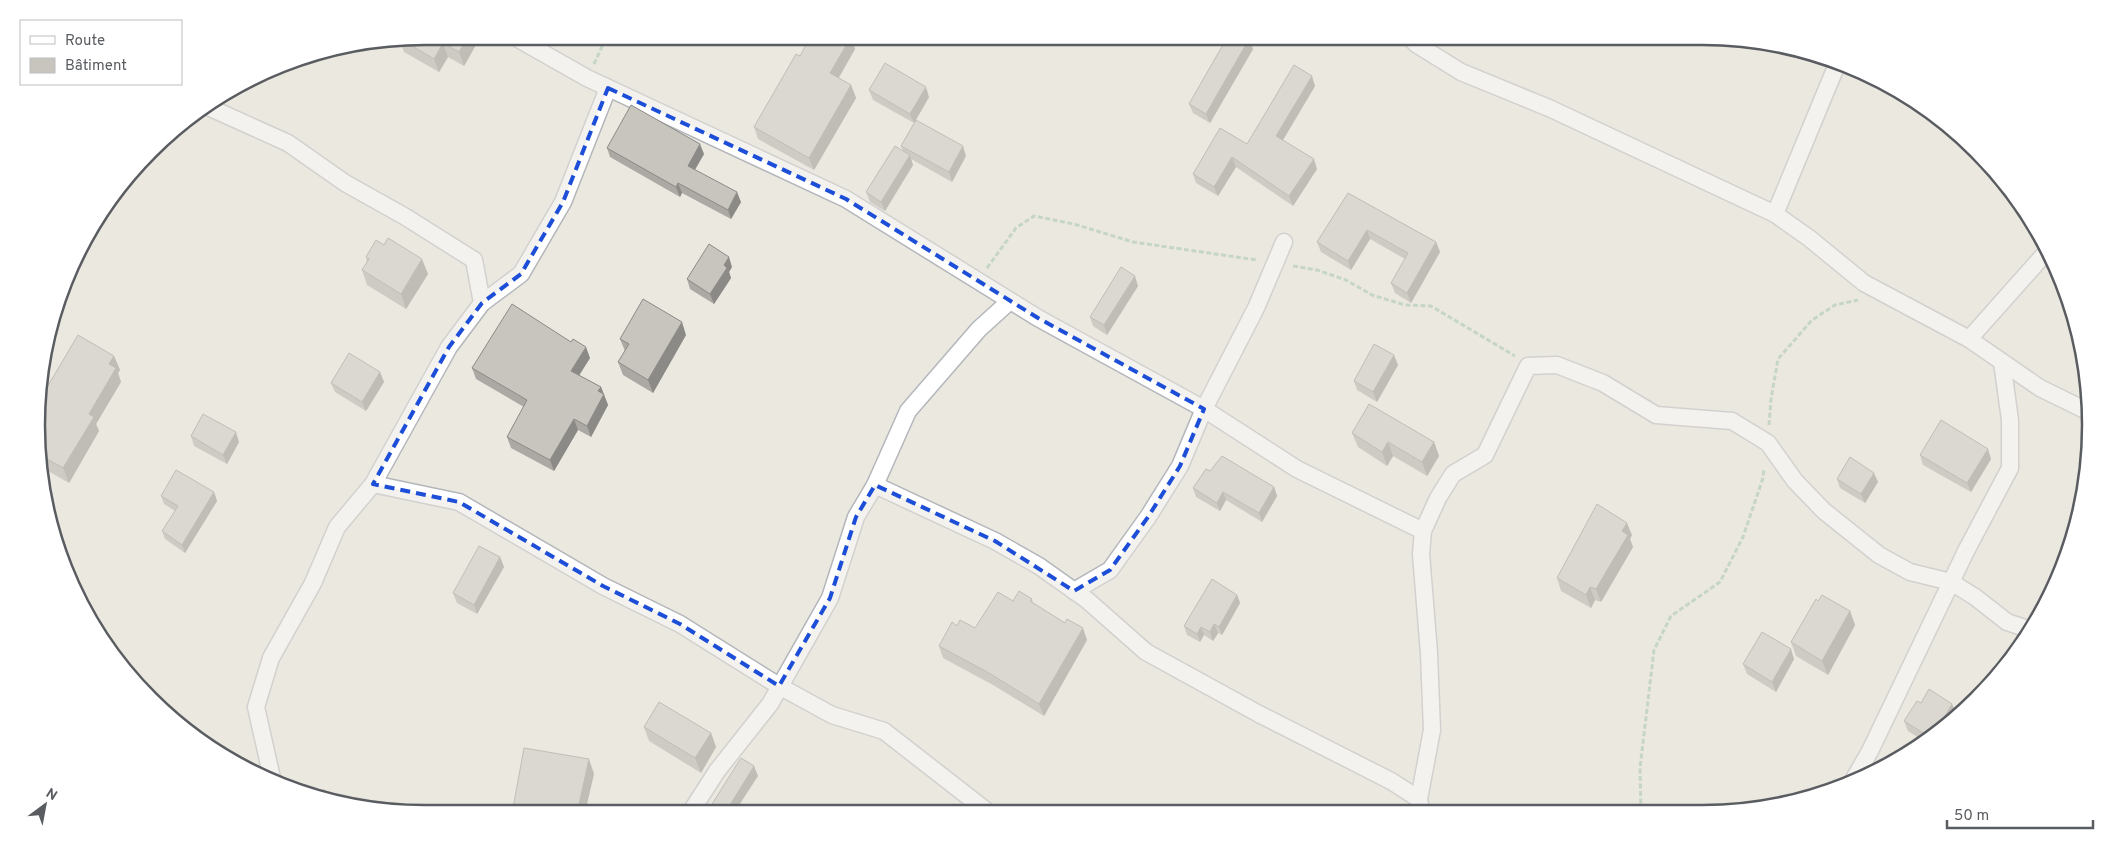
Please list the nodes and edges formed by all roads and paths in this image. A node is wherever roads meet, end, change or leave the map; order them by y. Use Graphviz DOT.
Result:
graph roads {
  1 [pos="529,45"];
  2 [pos="603,45"];
  3 [pos="1418,45"];
  4 [pos="1835,69"];
  5 [pos="587,78"];
  6 [pos="608,88"];
  7 [pos="214,109"];
  8 [pos="1775,214"];
  9 [pos="1284,242"];
  10 [pos="2042,255"];
  11 [pos="1275,263"];
  12 [pos="978,280"];
  13 [pos="1882,294"];
  14 [pos="1010,300"];
  15 [pos="482,304"];
  16 [pos="1968,339"];
  17 [pos="2002,362"];
  18 [pos="1528,366"];
  19 [pos="2081,408"];
  20 [pos="1204,409"];
  21 [pos="1768,443"];
  22 [pos="372,484"];
  23 [pos="875,485"];
  24 [pos="1423,532"];
  25 [pos="1951,582"];
  26 [pos="1074,591"];
  27 [pos="2023,628"];
  28 [pos="779,686"];
  29 [pos="1858,771"];
  30 [pos="271,772"];
  31 [pos="695,805"];
  32 [pos="979,805"];
  33 [pos="1420,805"];
  34 [pos="1641,805"];
  1 -- 5 [label="street"];
  2 -- 5 [label="path"];
  3 -- 8 [label="street"];
  4 -- 8 [label="street"];
  5 -- 6 [label="street"];
  6 -- 12 [label="street"];
  6 -- 15 [label="street"];
  7 -- 15 [label="street"];
  8 -- 13 [label="street"];
  9 -- 11 [label="street"];
  10 -- 16 [label="street"];
  11 -- 12 [label="path"];
  11 -- 18 [label="path"];
  11 -- 20 [label="street"];
  12 -- 14 [label="street"];
  13 -- 16 [label="street"];
  13 -- 21 [label="path"];
  14 -- 20 [label="street"];
  14 -- 23 [label="street"];
  15 -- 22 [label="street"];
  16 -- 17 [label="street"];
  17 -- 19 [label="street"];
  17 -- 25 [label="street"];
  18 -- 21 [label="street"];
  18 -- 24 [label="street"];
  20 -- 24 [label="street"];
  20 -- 26 [label="street"];
  21 -- 25 [label="street"];
  21 -- 34 [label="path"];
  22 -- 28 [label="street"];
  22 -- 30 [label="street"];
  23 -- 26 [label="street"];
  23 -- 28 [label="street"];
  24 -- 33 [label="street"];
  25 -- 27 [label="street"];
  25 -- 29 [label="street"];
  26 -- 33 [label="street"];
  28 -- 31 [label="street"];
  28 -- 32 [label="street"];
}
